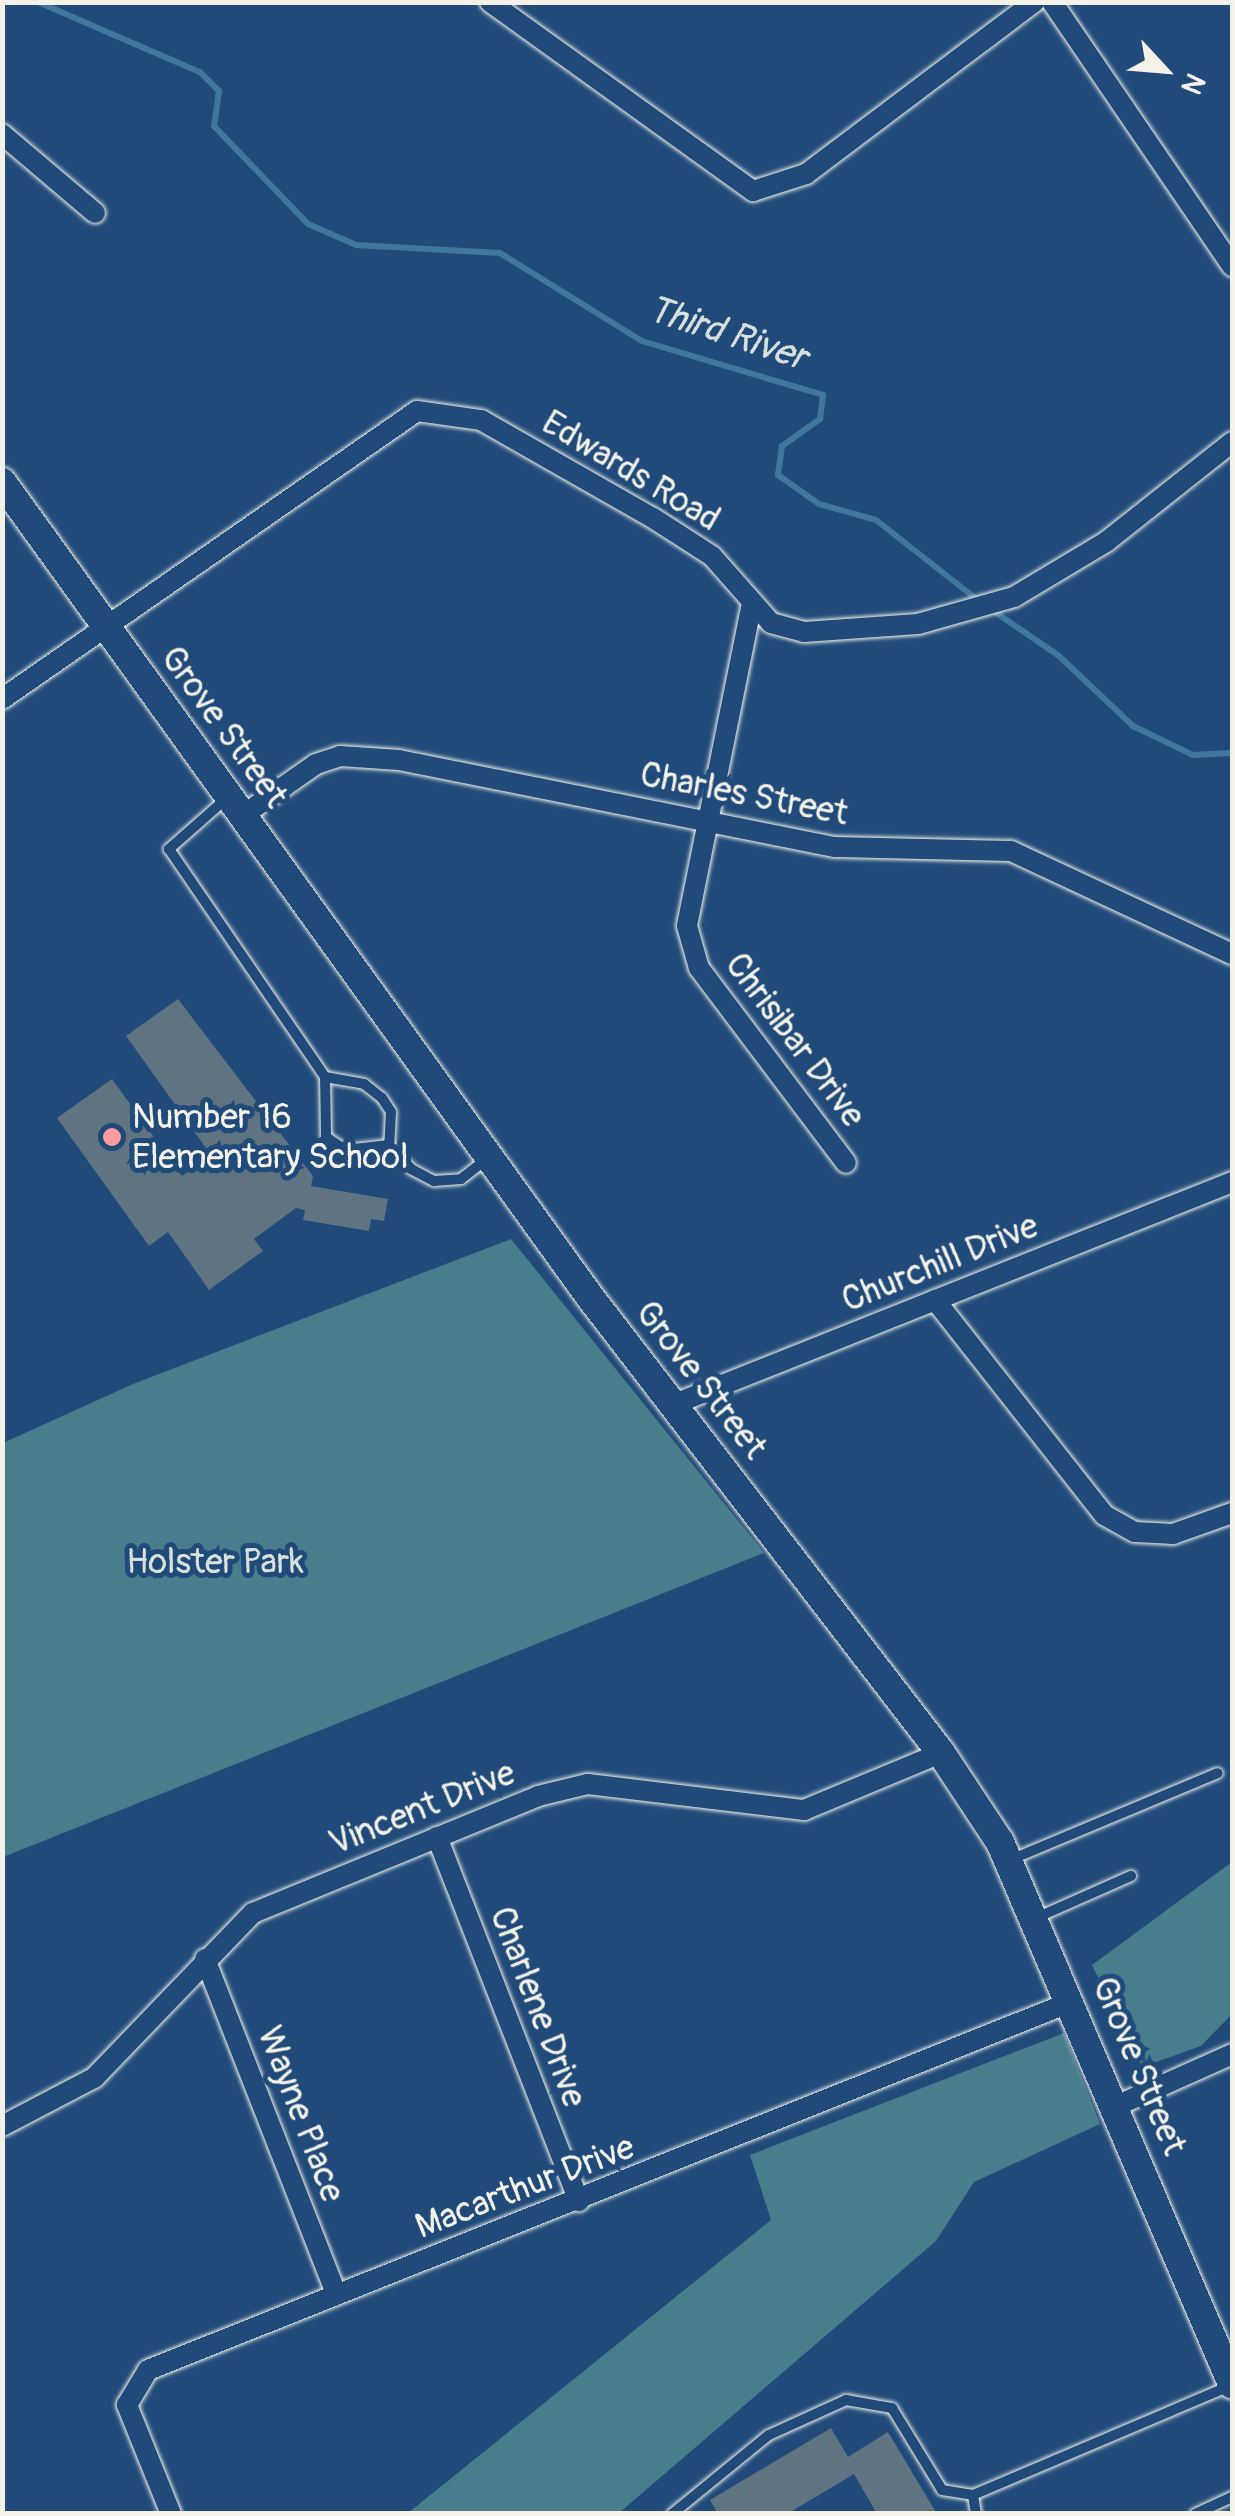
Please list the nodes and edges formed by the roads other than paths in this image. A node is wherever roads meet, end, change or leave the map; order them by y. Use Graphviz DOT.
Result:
graph roads {
  1 [pos="490,2"];
  2 [pos="1034,2"];
  3 [pos="1052,2"];
  4 [pos="2,134"];
  5 [pos="95,213"];
  6 [pos="1232,266"];
  7 [pos="1232,442"];
  8 [pos="2,482"];
  9 [pos="752,603"];
  10 [pos="106,626"];
  11 [pos="2,700"];
  12 [pos="236,806"];
  13 [pos="706,821"];
  14 [pos="1232,954"];
  15 [pos="325,1078"];
  16 [pos="389,1145"];
  17 [pos="489,1158"];
  18 [pos="846,1163"];
  19 [pos="1232,1182"];
  20 [pos="935,1300"];
  21 [pos="672,1404"];
  22 [pos="1232,1513"];
  23 [pos="941,1753"];
  24 [pos="1218,1773"];
  25 [pos="437,1836"];
  26 [pos="1009,1861"];
  27 [pos="1131,1876"];
  28 [pos="1036,1918"];
  29 [pos="205,1959"];
  30 [pos="1071,2002"];
  31 [pos="1232,2054"];
  32 [pos="1116,2106"];
  33 [pos="2,2126"];
  34 [pos="579,2201"];
  35 [pos="336,2294"];
  36 [pos="1232,2384"];
  37 [pos="973,2495"];
  38 [pos="1232,2497"];
  39 [pos="171,2514"];
  40 [pos="672,2514"];
  41 [pos="976,2514"];
  42 [pos="1195,2514"];
  1 -- 2 [label="street"];
  3 -- 6 [label="street"];
  4 -- 5 [label="street"];
  7 -- 9 [label="street, Edwards Road"];
  8 -- 10 [label="street, Grove Street"];
  9 -- 10 [label="street, Edwards Road"];
  9 -- 13 [label="street, Chrisibar Drive"];
  10 -- 11 [label="street, Edwards Road"];
  10 -- 12 [label="street, Grove Street"];
  12 -- 13 [label="street, Charles Street"];
  12 -- 15 [label="lane"];
  12 -- 17 [label="street, Grove Street"];
  13 -- 14 [label="street, Charles Street"];
  13 -- 18 [label="street, Chrisibar Drive"];
  15 -- 16 [label="lane"];
  15 -- 16 [label="lane"];
  16 -- 17 [label="lane"];
  17 -- 21 [label="street, Grove Street"];
  19 -- 20 [label="street, Churchill Drive"];
  20 -- 21 [label="street, Churchill Drive"];
  20 -- 22 [label="street"];
  21 -- 23 [label="street, Grove Street"];
  23 -- 25 [label="street, Vincent Drive"];
  23 -- 26 [label="street, Grove Street"];
  24 -- 26 [label="lane"];
  25 -- 29 [label="street, Vincent Drive"];
  25 -- 34 [label="street, Charlene Drive"];
  26 -- 28 [label="street, Grove Street"];
  27 -- 28 [label="lane"];
  28 -- 30 [label="street, Grove Street"];
  29 -- 33 [label="street, Vincent Drive"];
  29 -- 35 [label="street, Wayne Place"];
  30 -- 32 [label="street, Grove Street"];
  30 -- 34 [label="street, Macarthur Drive"];
  31 -- 32 [label="street"];
  32 -- 36 [label="street, Grove Street"];
  34 -- 35 [label="street, Macarthur Drive"];
  35 -- 39 [label="street, Macarthur Drive"];
  36 -- 37 [label="lane"];
  37 -- 40 [label="lane"];
  37 -- 41 [label="lane"];
  38 -- 42 [label="lane"];
}
